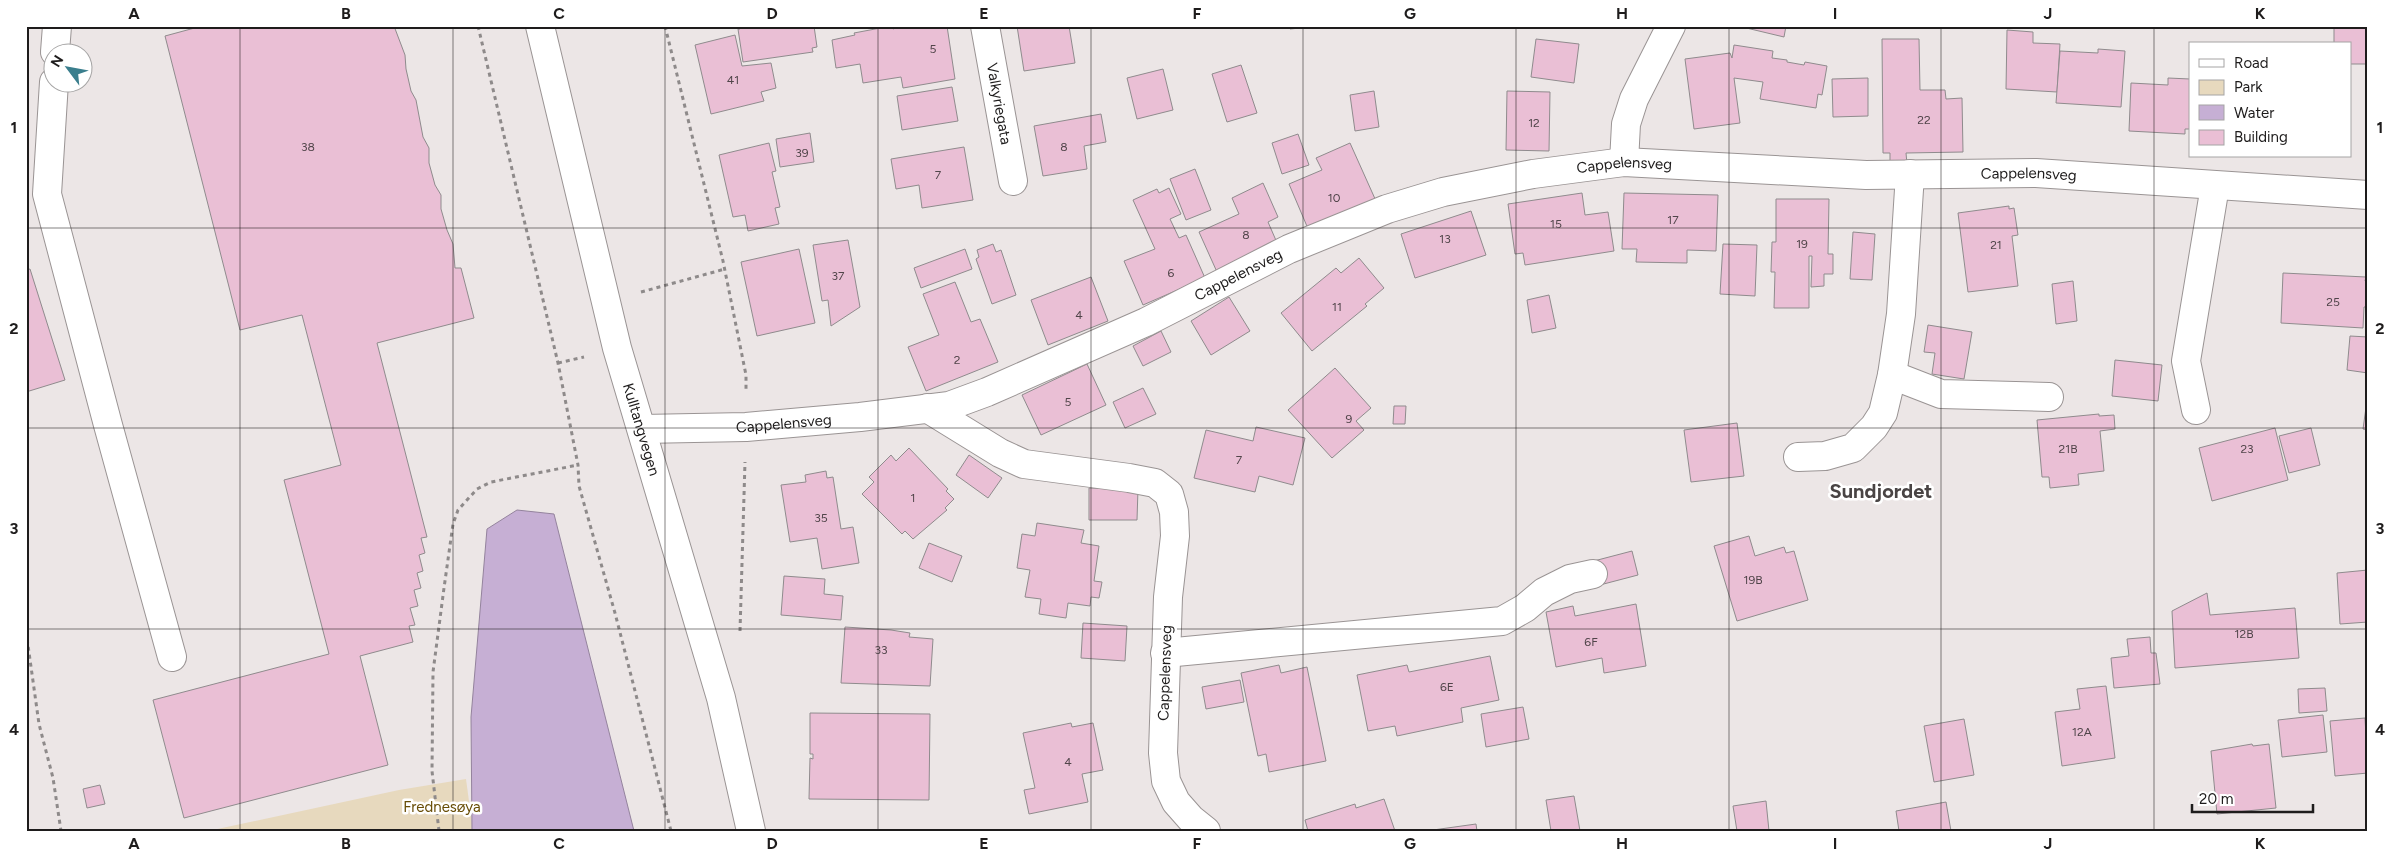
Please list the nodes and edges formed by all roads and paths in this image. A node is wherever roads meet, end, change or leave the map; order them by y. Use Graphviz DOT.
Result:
graph roads {
  1 [pos="57,26"];
  2 [pos="478,26"];
  3 [pos="540,26"];
  4 [pos="665,26"];
  5 [pos="985,26"];
  6 [pos="1671,26"];
  7 [pos="56,42"];
  8 [pos="52,92"];
  9 [pos="1624,162"];
  10 [pos="1910,174"];
  11 [pos="1013,182"];
  12 [pos="2215,186"];
  13 [pos="37,195"];
  14 [pos="2368,195"];
  15 [pos="725,270"];
  16 [pos="634,294"];
  17 [pos="593,355"];
  18 [pos="558,363"];
  19 [pos="1892,375"];
  20 [pos="2049,397"];
  21 [pos="927,408"];
  22 [pos="2196,410"];
  23 [pos="746,427"];
  24 [pos="642,429"];
  25 [pos="1798,457"];
  26 [pos="578,465"];
  27 [pos="1593,574"];
  28 [pos="26,630"];
  29 [pos="740,636"];
  30 [pos="1165,653"];
  31 [pos="172,657"];
  32 [pos="62,831"];
  33 [pos="439,831"];
  34 [pos="671,831"];
  35 [pos="751,831"];
  36 [pos="1206,831"];
  1 -- 7 [label="street"];
  2 -- 18 [label="path"];
  3 -- 24 [label="street, Kulltangvegen"];
  4 -- 15 [label="path"];
  5 -- 11 [label="street, Valkyriegata"];
  6 -- 9 [label="street"];
  8 -- 13 [label="street"];
  9 -- 10 [label="street, Cappelensveg"];
  9 -- 21 [label="street, Cappelensveg"];
  10 -- 12 [label="street, Cappelensveg"];
  10 -- 19 [label="street"];
  12 -- 14 [label="street, Cappelensveg"];
  12 -- 22 [label="street"];
  13 -- 31 [label="street"];
  15 -- 16 [label="path"];
  15 -- 23 [label="path"];
  17 -- 18 [label="path"];
  18 -- 26 [label="path"];
  19 -- 20 [label="street"];
  19 -- 25 [label="street"];
  21 -- 23 [label="street, Cappelensveg"];
  21 -- 30 [label="street, Cappelensveg"];
  23 -- 24 [label="street, Cappelensveg"];
  23 -- 29 [label="path"];
  24 -- 35 [label="street, Kulltangvegen"];
  26 -- 33 [label="path"];
  26 -- 34 [label="path"];
  27 -- 30 [label="street"];
  28 -- 32 [label="path"];
  30 -- 36 [label="street, Cappelensveg"];
}
